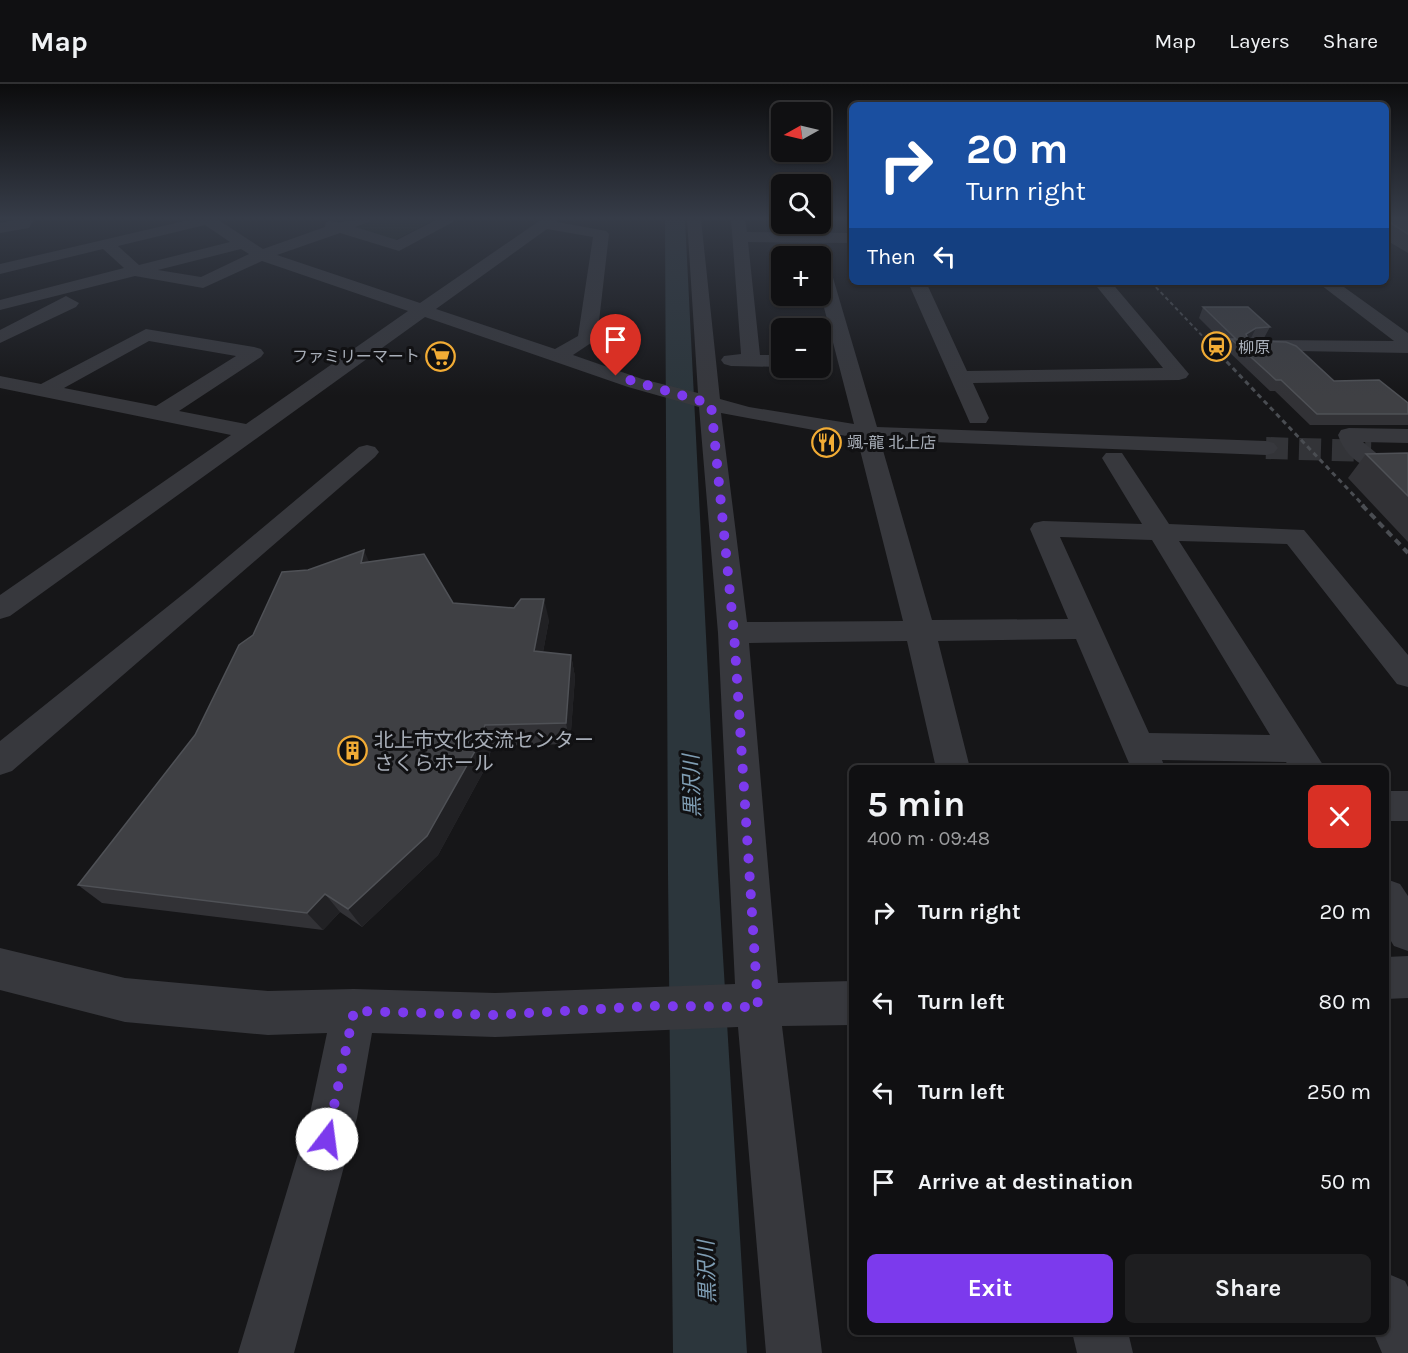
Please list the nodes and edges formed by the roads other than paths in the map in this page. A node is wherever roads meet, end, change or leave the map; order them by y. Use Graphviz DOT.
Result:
graph roads {
  1 [pos="108,278"];
  2 [pos="173,278"];
  3 [pos="215,278"];
  4 [pos="331,278"];
  5 [pos="466,278"];
  6 [pos="595,278"];
  7 [pos="699,278"];
  8 [pos="744,278"];
  9 [pos="823,278"];
  10 [pos="918,285"];
  11 [pos="1105,285"];
  12 [pos="1330,285"];
  13 [pos="55,292"];
  14 [pos="0,305"];
  15 [pos="423,309"];
  16 [pos="0,337"];
  17 [pos="1408,342"];
  18 [pos="1252,346"];
  19 [pos="1408,347"];
  20 [pos="558,356"];
  21 [pos="705,360"];
  22 [pos="751,360"];
  23 [pos="771,361"];
  24 [pos="961,377"];
  25 [pos="0,382"];
  26 [pos="44,391"];
  27 [pos="707,403"];
  28 [pos="159,414"];
  29 [pos="978,418"];
  30 [pos="251,432"];
  31 [pos="866,433"];
  32 [pos="1408,436"];
  33 [pos="1266,448"];
  34 [pos="1371,451"];
  35 [pos="367,452"];
  36 [pos="1408,452"];
  37 [pos="1114,458"];
  38 [pos="1408,468"];
  39 [pos="1161,532"];
  40 [pos="4,602"];
  41 [pos="1087,629"];
  42 [pos="920,632"];
  43 [pos="734,633"];
  44 [pos="1408,676"];
  45 [pos="1143,757"];
  46 [pos="1302,758"];
  47 [pos="0,761"];
  48 [pos="952,765"];
  49 [pos="1389,806"];
  50 [pos="1408,806"];
  51 [pos="1389,902"];
  52 [pos="1408,932"];
  53 [pos="0,969"];
  54 [pos="1408,977"];
  55 [pos="1389,978"];
  56 [pos="849,1003"];
  57 [pos="751,1007"];
  58 [pos="354,1011"];
  59 [pos="1389,1307"];
  60 [pos="1101,1335"];
  61 [pos="1408,1348"];
  62 [pos="266,1353"];
  63 [pos="794,1353"];
  64 [pos="1106,1353"];
  1 -- 13 [label="street"];
  2 -- 3 [label="street"];
  4 -- 15 [label="street"];
  5 -- 15 [label="street"];
  6 -- 20 [label="street"];
  7 -- 21 [label="street"];
  8 -- 22 [label="street"];
  9 -- 31 [label="street"];
  10 -- 24 [label="street"];
  11 -- 24 [label="street"];
  12 -- 17 [label="street"];
  13 -- 14 [label="street"];
  13 -- 16 [label="street"];
  15 -- 20 [label="street"];
  15 -- 30 [label="street"];
  18 -- 19 [label="street"];
  20 -- 27 [label="street"];
  21 -- 22 [label="street"];
  21 -- 27 [label="street"];
  22 -- 23 [label="street"];
  24 -- 29 [label="street"];
  25 -- 26 [label="street"];
  26 -- 28 [label="street"];
  26 -- 28 [label="street"];
  27 -- 31 [label="street"];
  27 -- 43 [label="street"];
  28 -- 30 [label="street"];
  30 -- 40 [label="street"];
  31 -- 33 [label="street"];
  31 -- 42 [label="street"];
  32 -- 38 [label="street"];
  34 -- 36 [label="street"];
  35 -- 47 [label="street"];
  37 -- 39 [label="street"];
  39 -- 41 [label="street"];
  39 -- 44 [label="street"];
  39 -- 46 [label="street"];
  41 -- 42 [label="street"];
  41 -- 45 [label="street"];
  42 -- 43 [label="street"];
  42 -- 48 [label="street"];
  43 -- 57 [label="street"];
  45 -- 46 [label="street"];
  49 -- 50 [label="street"];
  51 -- 52 [label="street"];
  53 -- 58 [label="street"];
  54 -- 55 [label="street"];
  56 -- 57 [label="street"];
  57 -- 58 [label="street"];
  57 -- 63 [label="street"];
  58 -- 62 [label="street"];
  59 -- 61 [label="street"];
  60 -- 64 [label="street"];
}
